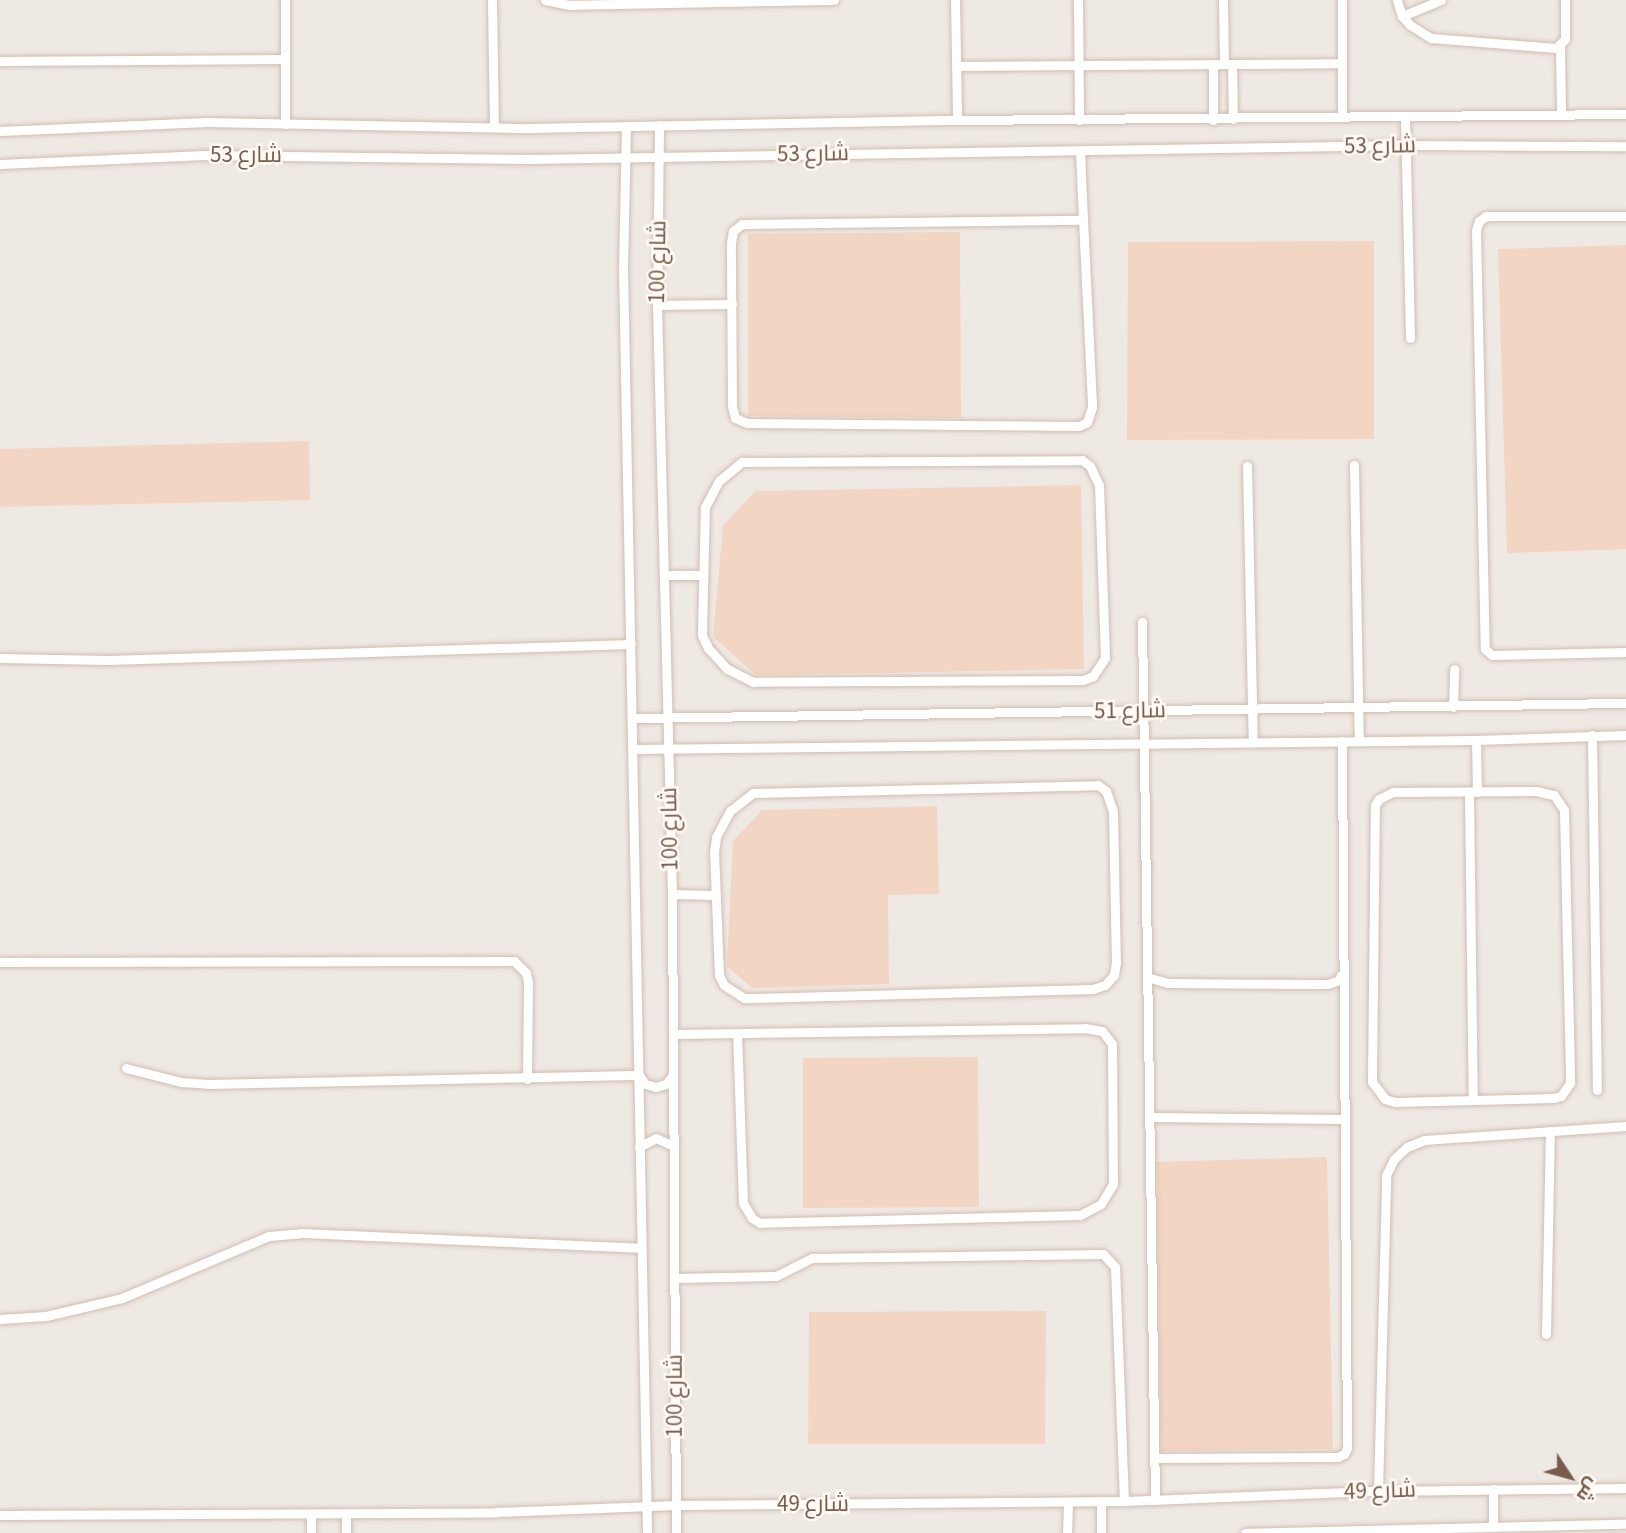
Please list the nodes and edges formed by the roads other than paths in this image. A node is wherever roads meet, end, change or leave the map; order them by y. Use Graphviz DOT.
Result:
graph roads {
  1 [pos="285,0"];
  2 [pos="492,0"];
  3 [pos="545,0"];
  4 [pos="834,0"];
  5 [pos="955,0"];
  6 [pos="1078,0"];
  7 [pos="1223,0"];
  8 [pos="1342,0"];
  9 [pos="1397,0"];
  10 [pos="1441,0"];
  11 [pos="1566,0"];
  12 [pos="1402,16"];
  13 [pos="1560,47"];
  14 [pos="285,59"];
  15 [pos="0,61"];
  16 [pos="1342,63"];
  17 [pos="1213,64"];
  18 [pos="1228,64"];
  19 [pos="1079,65"];
  20 [pos="956,66"];
  21 [pos="1561,114"];
  22 [pos="1626,114"];
  23 [pos="1342,116"];
  24 [pos="1405,116"];
  25 [pos="957,120"];
  26 [pos="1079,120"];
  27 [pos="1213,120"];
  28 [pos="1233,120"];
  29 [pos="285,124"];
  30 [pos="659,125"];
  31 [pos="626,126"];
  32 [pos="494,127"];
  33 [pos="0,131"];
  34 [pos="1405,145"];
  35 [pos="1626,146"];
  36 [pos="1080,151"];
  37 [pos="626,156"];
  38 [pos="659,156"];
  39 [pos="0,164"];
  40 [pos="1626,216"];
  41 [pos="1083,220"];
  42 [pos="732,304"];
  43 [pos="657,305"];
  44 [pos="1410,338"];
  45 [pos="1354,465"];
  46 [pos="1247,466"];
  47 [pos="702,575"];
  48 [pos="665,576"];
  49 [pos="1142,622"];
  50 [pos="631,645"];
  51 [pos="1626,652"];
  52 [pos="0,658"];
  53 [pos="1454,668"];
  54 [pos="1626,703"];
  55 [pos="1453,707"];
  56 [pos="1359,708"];
  57 [pos="1252,709"];
  58 [pos="1142,710"];
  59 [pos="668,716"];
  60 [pos="633,718"];
  61 [pos="1592,735"];
  62 [pos="1626,735"];
  63 [pos="1476,740"];
  64 [pos="1342,741"];
  65 [pos="1359,741"];
  66 [pos="1253,742"];
  67 [pos="1142,743"];
  68 [pos="668,747"];
  69 [pos="634,749"];
  70 [pos="1473,792"];
  71 [pos="672,894"];
  72 [pos="715,895"];
  73 [pos="0,962"];
  74 [pos="1341,975"];
  75 [pos="1147,977"];
  76 [pos="673,1034"];
  77 [pos="737,1034"];
  78 [pos="126,1068"];
  79 [pos="673,1074"];
  80 [pos="639,1075"];
  81 [pos="527,1079"];
  82 [pos="1597,1090"];
  83 [pos="1473,1100"];
  84 [pos="1151,1117"];
  85 [pos="1343,1119"];
  86 [pos="1626,1126"];
  87 [pos="1550,1131"];
  88 [pos="673,1146"];
  89 [pos="639,1147"];
  90 [pos="641,1248"];
  91 [pos="674,1279"];
  92 [pos="0,1319"];
  93 [pos="1546,1334"];
  94 [pos="1154,1458"];
  95 [pos="1626,1488"];
  96 [pos="1493,1489"];
  97 [pos="1378,1491"];
  98 [pos="1155,1500"];
  99 [pos="1101,1501"];
  100 [pos="1125,1501"];
  101 [pos="1068,1502"];
  102 [pos="676,1505"];
  103 [pos="647,1506"];
  104 [pos="311,1514"];
  105 [pos="346,1514"];
  106 [pos="0,1515"];
  107 [pos="1626,1524"];
  108 [pos="1493,1526"];
  109 [pos="311,1533"];
  110 [pos="346,1533"];
  111 [pos="647,1533"];
  112 [pos="676,1533"];
  113 [pos="1067,1533"];
  114 [pos="1101,1533"];
  115 [pos="1245,1533"];
  1 -- 14 [label="lane"];
  2 -- 32 [label="lane"];
  3 -- 4 [label="lane"];
  5 -- 20 [label="lane"];
  6 -- 19 [label="lane"];
  7 -- 18 [label="lane"];
  8 -- 16 [label="lane"];
  9 -- 12 [label="lane"];
  10 -- 12 [label="lane"];
  11 -- 13 [label="lane"];
  12 -- 13 [label="lane"];
  13 -- 21 [label="lane"];
  14 -- 15 [label="lane"];
  14 -- 29 [label="lane"];
  16 -- 18 [label="lane"];
  16 -- 23 [label="lane"];
  17 -- 18 [label="lane"];
  17 -- 19 [label="lane"];
  17 -- 27 [label="lane"];
  18 -- 28 [label="lane"];
  19 -- 20 [label="lane"];
  19 -- 26 [label="lane"];
  20 -- 25 [label="lane"];
  21 -- 22 [label="lane, شارع 53"];
  21 -- 24 [label="lane, شارع 53"];
  23 -- 24 [label="lane, شارع 53"];
  23 -- 28 [label="lane, شارع 53"];
  24 -- 34 [label="lane"];
  25 -- 26 [label="lane, شارع 53"];
  25 -- 30 [label="lane, شارع 53"];
  26 -- 27 [label="lane, شارع 53"];
  27 -- 28 [label="lane, شارع 53"];
  29 -- 32 [label="lane, شارع 53"];
  29 -- 33 [label="lane, شارع 53"];
  30 -- 31 [label="lane, شارع 53"];
  30 -- 38 [label="lane, شارع 100"];
  31 -- 32 [label="lane, شارع 53"];
  31 -- 37 [label="lane, شارع 100"];
  34 -- 35 [label="lane, شارع 53"];
  34 -- 36 [label="lane, شارع 53"];
  34 -- 44 [label="lane"];
  36 -- 38 [label="lane, شارع 53"];
  36 -- 41 [label="lane"];
  37 -- 38 [label="lane, شارع 53"];
  37 -- 39 [label="lane, شارع 53"];
  37 -- 50 [label="lane, شارع 100"];
  38 -- 43 [label="lane, شارع 100"];
  40 -- 51 [label="lane"];
  41 -- 42 [label="lane"];
  41 -- 42 [label="lane"];
  42 -- 43 [label="lane"];
  43 -- 48 [label="lane, شارع 100"];
  45 -- 56 [label="lane"];
  46 -- 57 [label="lane"];
  47 -- 47 [label="lane"];
  47 -- 48 [label="lane"];
  48 -- 59 [label="lane, شارع 100"];
  49 -- 58 [label="lane"];
  50 -- 52 [label="lane"];
  50 -- 60 [label="lane, شارع 100"];
  53 -- 55 [label="lane"];
  54 -- 55 [label="lane, شارع 51"];
  55 -- 56 [label="lane, شارع 51"];
  56 -- 57 [label="lane, شارع 51"];
  56 -- 65 [label="lane"];
  57 -- 58 [label="lane, شارع 51"];
  57 -- 66 [label="lane"];
  58 -- 59 [label="lane, شارع 51"];
  58 -- 67 [label="lane"];
  59 -- 60 [label="lane, شارع 51"];
  59 -- 68 [label="lane, شارع 100"];
  60 -- 69 [label="lane, شارع 100"];
  61 -- 62 [label="lane, شارع 51"];
  61 -- 63 [label="lane, شارع 51"];
  61 -- 82 [label="lane"];
  63 -- 65 [label="lane, شارع 51"];
  63 -- 70 [label="lane"];
  64 -- 65 [label="lane, شارع 51"];
  64 -- 66 [label="lane, شارع 51"];
  64 -- 74 [label="lane"];
  66 -- 67 [label="lane, شارع 51"];
  67 -- 68 [label="lane, شارع 51"];
  67 -- 75 [label="lane"];
  68 -- 69 [label="lane, شارع 51"];
  68 -- 71 [label="lane, شارع 100"];
  69 -- 80 [label="lane, شارع 100"];
  70 -- 83 [label="lane"];
  70 -- 83 [label="lane"];
  70 -- 83 [label="lane"];
  71 -- 72 [label="lane"];
  71 -- 76 [label="lane, شارع 100"];
  72 -- 72 [label="lane"];
  73 -- 81 [label="lane"];
  74 -- 75 [label="lane"];
  74 -- 85 [label="lane"];
  75 -- 84 [label="lane"];
  76 -- 77 [label="lane"];
  76 -- 79 [label="lane, شارع 100"];
  77 -- 77 [label="lane"];
  78 -- 81 [label="lane"];
  79 -- 80 [label="lane"];
  79 -- 88 [label="lane, شارع 100"];
  80 -- 81 [label="lane"];
  80 -- 89 [label="lane, شارع 100"];
  84 -- 85 [label="lane"];
  84 -- 94 [label="lane"];
  85 -- 94 [label="lane"];
  86 -- 87 [label="lane"];
  87 -- 93 [label="lane"];
  87 -- 97 [label="lane"];
  88 -- 89 [label="lane"];
  88 -- 91 [label="lane, شارع 100"];
  89 -- 90 [label="lane, شارع 100"];
  90 -- 92 [label="lane"];
  90 -- 103 [label="lane, شارع 100"];
  91 -- 100 [label="lane"];
  91 -- 102 [label="lane, شارع 100"];
  94 -- 98 [label="lane"];
  95 -- 96 [label="lane, شارع 49"];
  96 -- 97 [label="lane, شارع 49"];
  96 -- 108 [label="lane"];
  97 -- 98 [label="lane, شارع 49"];
  98 -- 100 [label="lane, شارع 49"];
  99 -- 100 [label="lane, شارع 49"];
  99 -- 101 [label="lane, شارع 49"];
  99 -- 114 [label="lane"];
  101 -- 102 [label="lane, شارع 49"];
  101 -- 113 [label="lane"];
  102 -- 103 [label="lane, شارع 49"];
  102 -- 112 [label="lane, شارع 100"];
  103 -- 105 [label="lane, شارع 49"];
  103 -- 111 [label="lane, شارع 100"];
  104 -- 105 [label="lane, شارع 49"];
  104 -- 106 [label="lane, شارع 49"];
  104 -- 109 [label="lane"];
  105 -- 110 [label="lane"];
  107 -- 108 [label="lane, شارع 49"];
  108 -- 115 [label="lane, شارع 49"];
}
